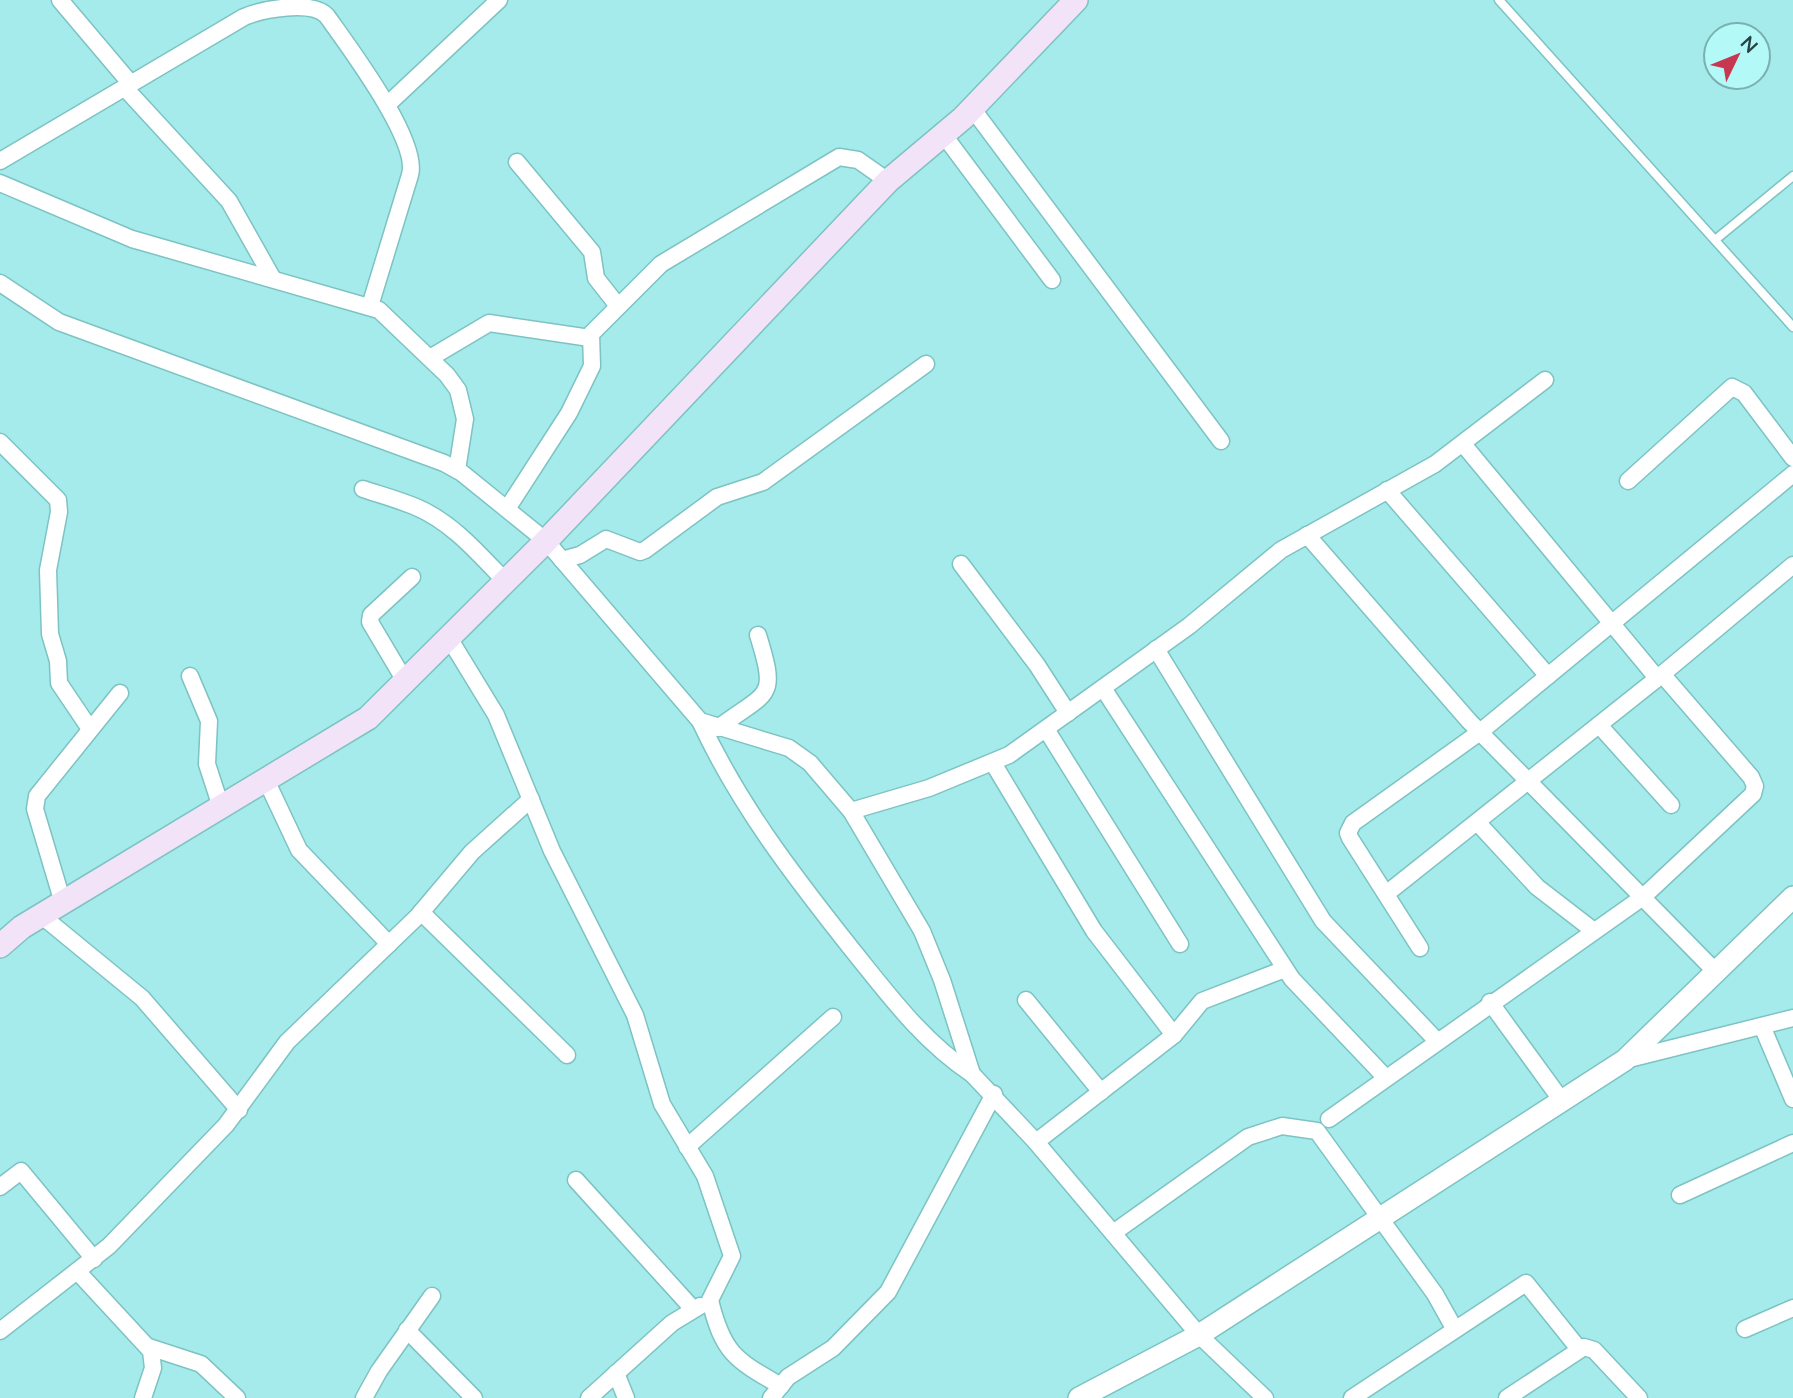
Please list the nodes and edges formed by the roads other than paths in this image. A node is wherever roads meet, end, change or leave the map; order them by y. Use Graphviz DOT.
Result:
graph roads {
  1 [pos="60,0"];
  2 [pos="499,0"];
  3 [pos="1076,0"];
  4 [pos="1499,0"];
  5 [pos="128,86"];
  6 [pos="387,105"];
  7 [pos="972,108"];
  8 [pos="943,134"];
  9 [pos="0,161"];
  10 [pos="517,162"];
  11 [pos="1793,176"];
  12 [pos="888,181"];
  13 [pos="0,183"];
  14 [pos="1715,240"];
  15 [pos="273,279"];
  16 [pos="1052,280"];
  17 [pos="0,284"];
  18 [pos="370,306"];
  19 [pos="618,306"];
  20 [pos="1793,327"];
  21 [pos="590,338"];
  22 [pos="430,358"];
  23 [pos="926,364"];
  24 [pos="1545,380"];
  25 [pos="1221,441"];
  26 [pos="0,442"];
  27 [pos="1463,444"];
  28 [pos="1793,458"];
  29 [pos="457,470"];
  30 [pos="1793,474"];
  31 [pos="1628,481"];
  32 [pos="363,489"];
  33 [pos="1387,490"];
  34 [pos="507,509"];
  35 [pos="1307,535"];
  36 [pos="546,541"];
  37 [pos="562,560"];
  38 [pos="961,564"];
  39 [pos="1793,565"];
  40 [pos="412,577"];
  41 [pos="505,581"];
  42 [pos="1612,623"];
  43 [pos="758,635"];
  44 [pos="449,638"];
  45 [pos="1156,649"];
  46 [pos="190,676"];
  47 [pos="1548,676"];
  48 [pos="1660,676"];
  49 [pos="405,681"];
  50 [pos="1103,688"];
  51 [pos="120,693"];
  52 [pos="1068,713"];
  53 [pos="700,721"];
  54 [pos="1599,725"];
  55 [pos="718,728"];
  56 [pos="90,729"];
  57 [pos="1046,729"];
  58 [pos="1480,732"];
  59 [pos="993,763"];
  60 [pos="266,779"];
  61 [pos="1529,781"];
  62 [pos="531,799"];
  63 [pos="1671,805"];
  64 [pos="221,807"];
  65 [pos="851,811"];
  66 [pos="1477,822"];
  67 [pos="1386,894"];
  68 [pos="1643,897"];
  69 [pos="1793,897"];
  70 [pos="62,903"];
  71 [pos="421,912"];
  72 [pos="42,916"];
  73 [pos="1594,930"];
  74 [pos="388,944"];
  75 [pos="1180,944"];
  76 [pos="0,946"];
  77 [pos="1420,948"];
  78 [pos="1285,970"];
  79 [pos="1716,972"];
  80 [pos="1026,1000"];
  81 [pos="1490,1002"];
  82 [pos="833,1017"];
  83 [pos="1793,1018"];
  84 [pos="1762,1026"];
  85 [pos="1174,1035"];
  86 [pos="1437,1041"];
  87 [pos="567,1055"];
  88 [pos="1625,1060"];
  89 [pos="972,1074"];
  90 [pos="1386,1078"];
  91 [pos="1101,1092"];
  92 [pos="993,1094"];
  93 [pos="1793,1099"];
  94 [pos="1562,1101"];
  95 [pos="239,1110"];
  96 [pos="1329,1119"];
  97 [pos="1036,1142"];
  98 [pos="1793,1143"];
  99 [pos="687,1147"];
  100 [pos="576,1180"];
  101 [pos="0,1187"];
  102 [pos="1680,1195"];
  103 [pos="1381,1217"];
  104 [pos="1113,1233"];
  105 [pos="94,1259"];
  106 [pos="78,1272"];
  107 [pos="432,1296"];
  108 [pos="710,1300"];
  109 [pos="1793,1308"];
  110 [pos="694,1309"];
  111 [pos="1454,1328"];
  112 [pos="1745,1329"];
  113 [pos="407,1330"];
  114 [pos="0,1331"];
  115 [pos="1199,1335"];
  116 [pos="149,1347"];
  117 [pos="1579,1349"];
  118 [pos="617,1373"];
  119 [pos="776,1392"];
  120 [pos="1528,1392"];
  121 [pos="143,1398"];
  122 [pos="237,1398"];
  123 [pos="364,1398"];
  124 [pos="474,1398"];
  125 [pos="589,1398"];
  126 [pos="626,1398"];
  127 [pos="1080,1398"];
  128 [pos="1265,1398"];
  129 [pos="1352,1398"];
  130 [pos="1507,1398"];
  131 [pos="1639,1398"];
  1 -- 5 [label="street"];
  2 -- 6 [label="street"];
  3 -- 7 [label="main road"];
  4 -- 14 [label="lane"];
  5 -- 6 [label="street"];
  5 -- 9 [label="street"];
  5 -- 15 [label="street"];
  6 -- 18 [label="street"];
  7 -- 8 [label="main road"];
  7 -- 25 [label="street"];
  8 -- 12 [label="main road"];
  8 -- 16 [label="street"];
  10 -- 19 [label="street"];
  11 -- 14 [label="lane"];
  12 -- 19 [label="street"];
  12 -- 36 [label="main road"];
  13 -- 15 [label="street"];
  14 -- 20 [label="lane"];
  15 -- 18 [label="street"];
  17 -- 29 [label="street"];
  18 -- 22 [label="street"];
  19 -- 21 [label="street"];
  21 -- 22 [label="street"];
  21 -- 34 [label="street"];
  22 -- 29 [label="street"];
  23 -- 37 [label="street"];
  24 -- 27 [label="street"];
  26 -- 56 [label="street"];
  27 -- 33 [label="street"];
  27 -- 42 [label="street"];
  28 -- 31 [label="street"];
  29 -- 34 [label="street"];
  30 -- 42 [label="street"];
  32 -- 41 [label="street"];
  33 -- 35 [label="street"];
  33 -- 47 [label="street"];
  34 -- 36 [label="street"];
  35 -- 45 [label="street"];
  35 -- 58 [label="street"];
  36 -- 37 [label="street"];
  36 -- 41 [label="main road"];
  37 -- 53 [label="street"];
  38 -- 52 [label="street"];
  39 -- 48 [label="street"];
  40 -- 49 [label="street"];
  41 -- 44 [label="main road"];
  42 -- 47 [label="street"];
  42 -- 48 [label="street"];
  43 -- 55 [label="street"];
  44 -- 49 [label="main road"];
  44 -- 62 [label="street"];
  45 -- 50 [label="street"];
  45 -- 86 [label="street"];
  46 -- 64 [label="street"];
  47 -- 58 [label="street"];
  48 -- 54 [label="street"];
  48 -- 68 [label="street"];
  49 -- 60 [label="main road"];
  50 -- 52 [label="street"];
  50 -- 78 [label="street"];
  51 -- 56 [label="street"];
  52 -- 57 [label="street"];
  53 -- 55 [label="street"];
  53 -- 89 [label="street"];
  54 -- 61 [label="street"];
  54 -- 63 [label="street"];
  55 -- 65 [label="street"];
  56 -- 70 [label="street"];
  57 -- 59 [label="street"];
  57 -- 75 [label="street"];
  58 -- 61 [label="street"];
  58 -- 67 [label="street"];
  59 -- 65 [label="street"];
  59 -- 85 [label="street"];
  60 -- 64 [label="main road"];
  60 -- 74 [label="street"];
  61 -- 66 [label="street"];
  61 -- 68 [label="street"];
  62 -- 71 [label="street"];
  62 -- 99 [label="street"];
  64 -- 70 [label="main road"];
  65 -- 89 [label="street"];
  66 -- 67 [label="street"];
  66 -- 73 [label="street"];
  67 -- 77 [label="street"];
  68 -- 73 [label="street"];
  68 -- 79 [label="street"];
  69 -- 79 [label="street"];
  70 -- 72 [label="main road"];
  71 -- 74 [label="street"];
  71 -- 87 [label="street"];
  72 -- 76 [label="main road"];
  72 -- 95 [label="street"];
  73 -- 81 [label="street"];
  74 -- 95 [label="street"];
  78 -- 85 [label="street"];
  78 -- 90 [label="street"];
  79 -- 88 [label="street"];
  80 -- 91 [label="street"];
  81 -- 86 [label="street"];
  81 -- 94 [label="street"];
  82 -- 99 [label="street"];
  83 -- 84 [label="street"];
  84 -- 88 [label="street"];
  84 -- 93 [label="street"];
  85 -- 91 [label="street"];
  86 -- 90 [label="street"];
  88 -- 94 [label="street"];
  89 -- 92 [label="street"];
  90 -- 96 [label="street"];
  91 -- 97 [label="street"];
  92 -- 97 [label="street"];
  92 -- 119 [label="street"];
  94 -- 103 [label="street"];
  95 -- 105 [label="street"];
  97 -- 104 [label="street"];
  98 -- 102 [label="street"];
  99 -- 108 [label="street"];
  100 -- 110 [label="street"];
  101 -- 105 [label="street"];
  103 -- 104 [label="street"];
  103 -- 111 [label="street"];
  103 -- 115 [label="street"];
  104 -- 115 [label="street"];
  105 -- 106 [label="street"];
  106 -- 114 [label="street"];
  106 -- 116 [label="street"];
  107 -- 113 [label="street"];
  108 -- 110 [label="street"];
  108 -- 119 [label="street"];
  109 -- 112 [label="street"];
  110 -- 118 [label="street"];
  111 -- 117 [label="street"];
  111 -- 129 [label="street"];
  113 -- 123 [label="street"];
  113 -- 124 [label="street"];
  115 -- 127 [label="street"];
  115 -- 128 [label="street"];
  116 -- 121 [label="street"];
  116 -- 122 [label="street"];
  117 -- 120 [label="street"];
  117 -- 131 [label="street"];
  118 -- 125 [label="street"];
  118 -- 126 [label="street"];
  120 -- 130 [label="street"];
}
